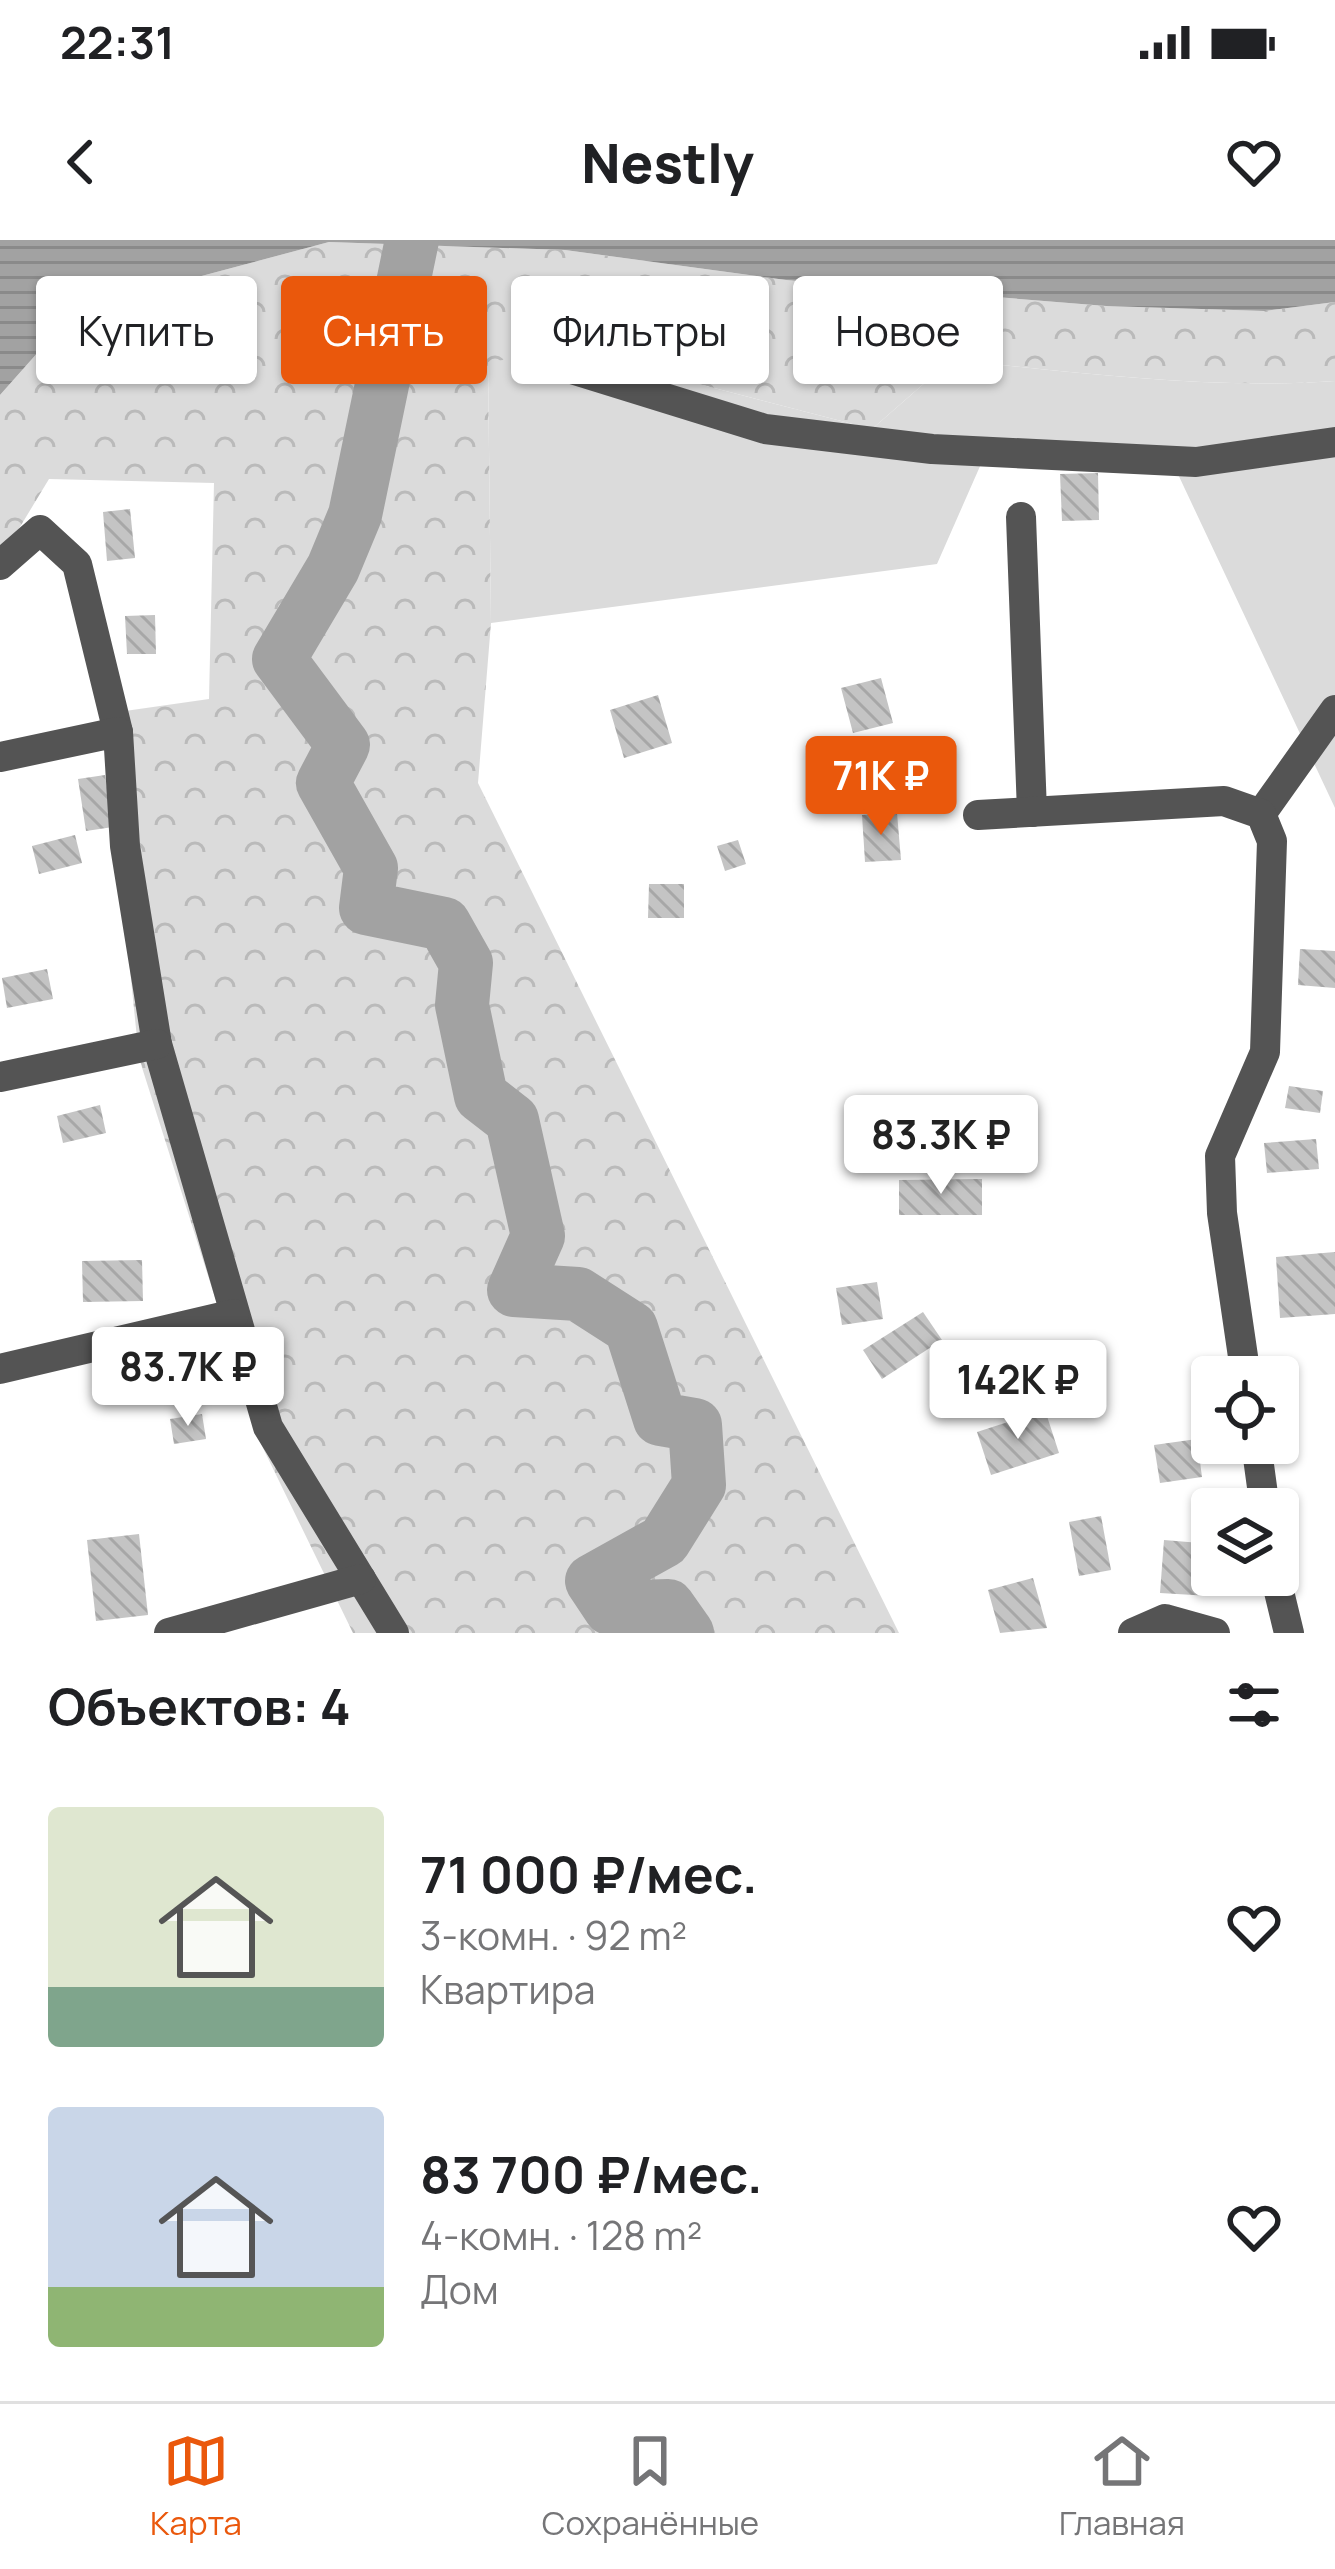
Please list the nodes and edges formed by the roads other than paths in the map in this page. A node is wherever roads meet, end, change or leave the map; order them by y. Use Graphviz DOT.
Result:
graph roads {
  1 [pos="620,384"];
  2 [pos="1335,442"];
  3 [pos="1021,517"];
  4 [pos="0,565"];
  5 [pos="1335,710"];
  6 [pos="118,732"];
  7 [pos="0,757"];
  8 [pos="1033,812"];
  9 [pos="1261,814"];
  10 [pos="978,815"];
  11 [pos="157,1044"];
  12 [pos="0,1077"];
  13 [pos="235,1314"];
  14 [pos="1243,1356"];
  15 [pos="0,1369"];
  16 [pos="361,1579"];
  17 [pos="1280,1596"];
  18 [pos="169,1633"];
  19 [pos="394,1633"];
  20 [pos="1133,1633"];
  21 [pos="1215,1633"];
  22 [pos="1289,1633"];
  1 -- 2 [label="street"];
  3 -- 8 [label="street"];
  4 -- 6 [label="street"];
  5 -- 9 [label="street"];
  6 -- 7 [label="street"];
  6 -- 11 [label="street"];
  8 -- 9 [label="street"];
  8 -- 10 [label="street"];
  9 -- 14 [label="street"];
  11 -- 12 [label="street"];
  11 -- 13 [label="street"];
  13 -- 15 [label="street"];
  13 -- 16 [label="street"];
  16 -- 18 [label="street"];
  16 -- 19 [label="street"];
  17 -- 22 [label="street"];
  20 -- 21 [label="street"];
}
